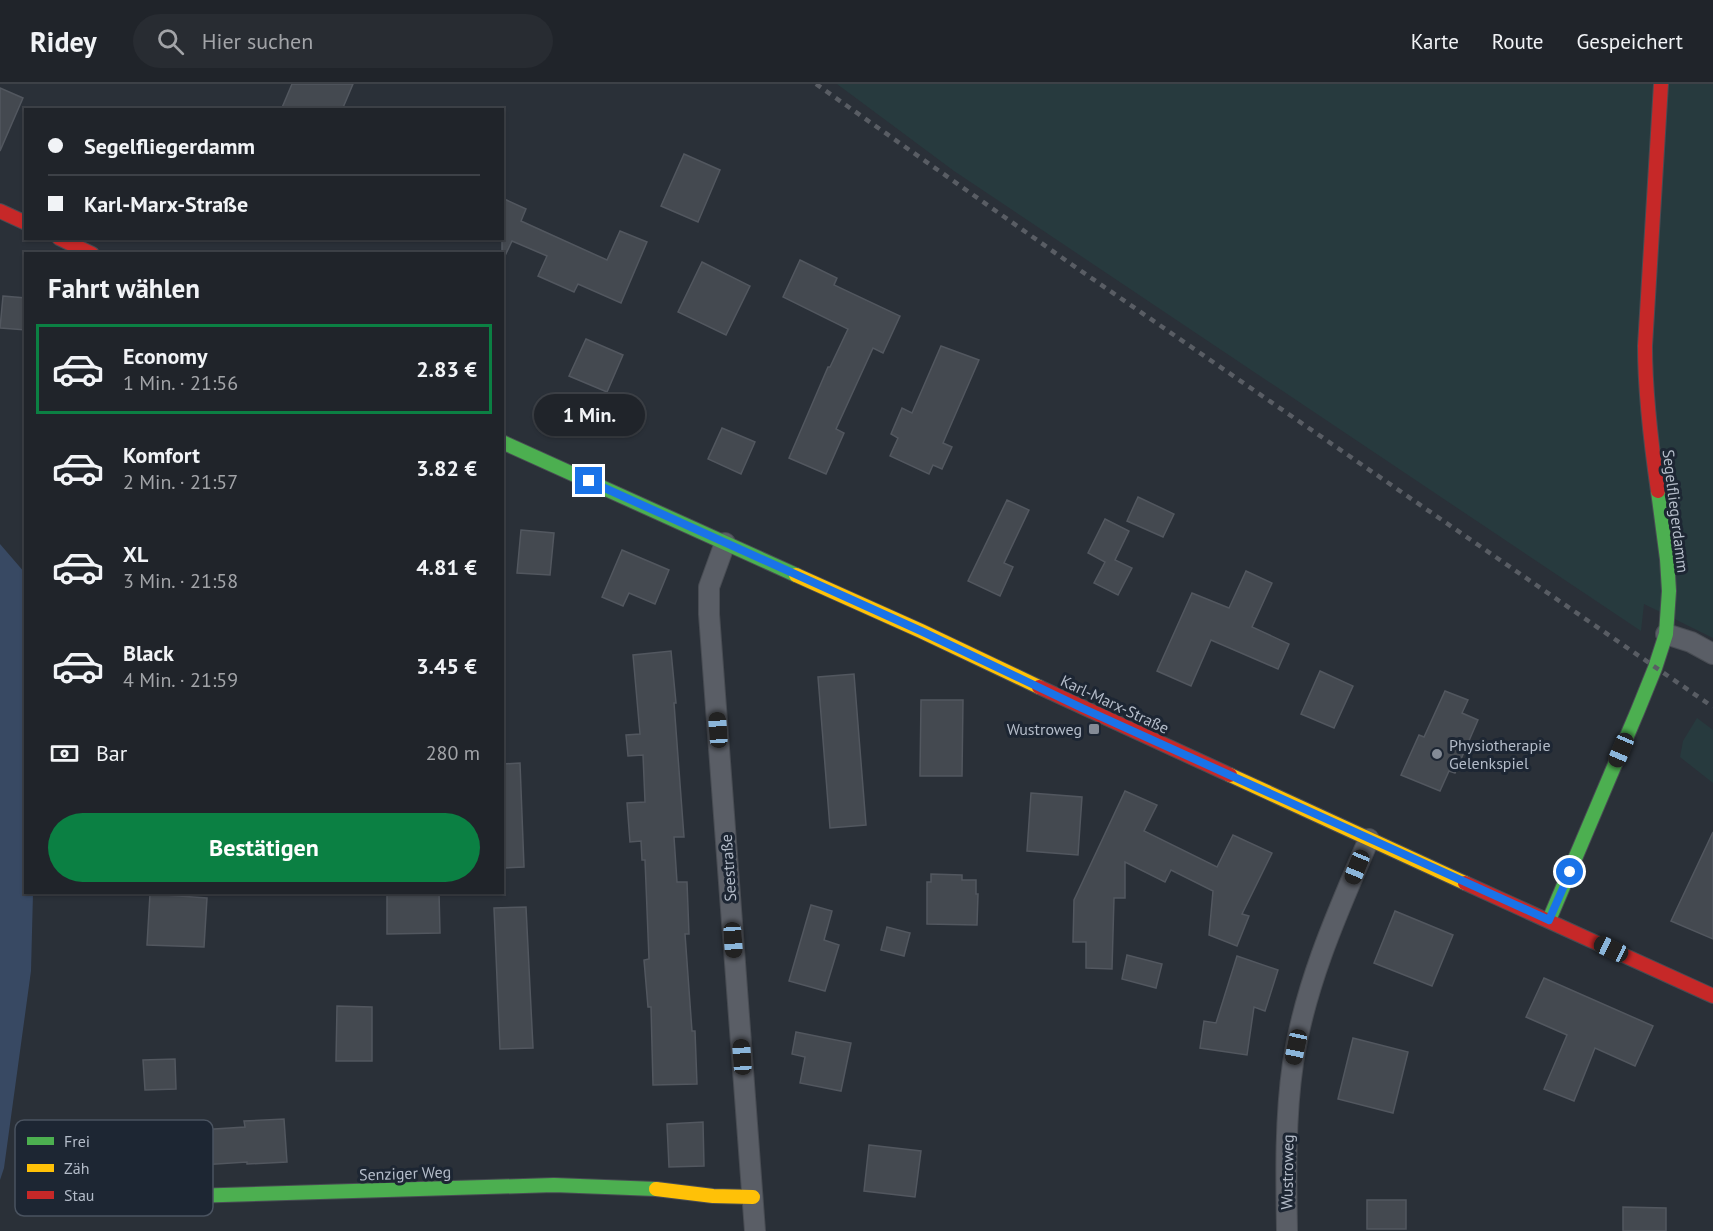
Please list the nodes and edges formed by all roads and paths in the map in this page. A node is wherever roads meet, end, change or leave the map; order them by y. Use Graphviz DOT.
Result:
graph roads {
  1 [pos="1661,84"];
  2 [pos="0,211"];
  3 [pos="24,222"];
  4 [pos="63,240"];
  5 [pos="88,252"];
  6 [pos="504,443"];
  7 [pos="725,543"];
  8 [pos="1666,634"];
  9 [pos="1713,654"];
  10 [pos="1369,838"];
  11 [pos="1549,920"];
  12 [pos="1713,996"];
  13 [pos="213,1195"];
  14 [pos="753,1197"];
  15 [pos="755,1231"];
  16 [pos="1287,1231"];
  1 -- 8 [label="street, Segelfliegerdamm"];
  2 -- 3 [label="street"];
  4 -- 5 [label="street"];
  6 -- 7 [label="street, Karl-Marx-Straße"];
  7 -- 10 [label="street, Karl-Marx-Straße"];
  7 -- 14 [label="street, Seestraße"];
  8 -- 9 [label="street"];
  8 -- 11 [label="street, Segelfliegerdamm"];
  10 -- 11 [label="street, Karl-Marx-Straße"];
  10 -- 16 [label="street, Wustroweg"];
  11 -- 12 [label="street, Karl-Marx-Straße"];
  13 -- 14 [label="street, Senziger Weg"];
  14 -- 15 [label="street, Seestraße"];
}
